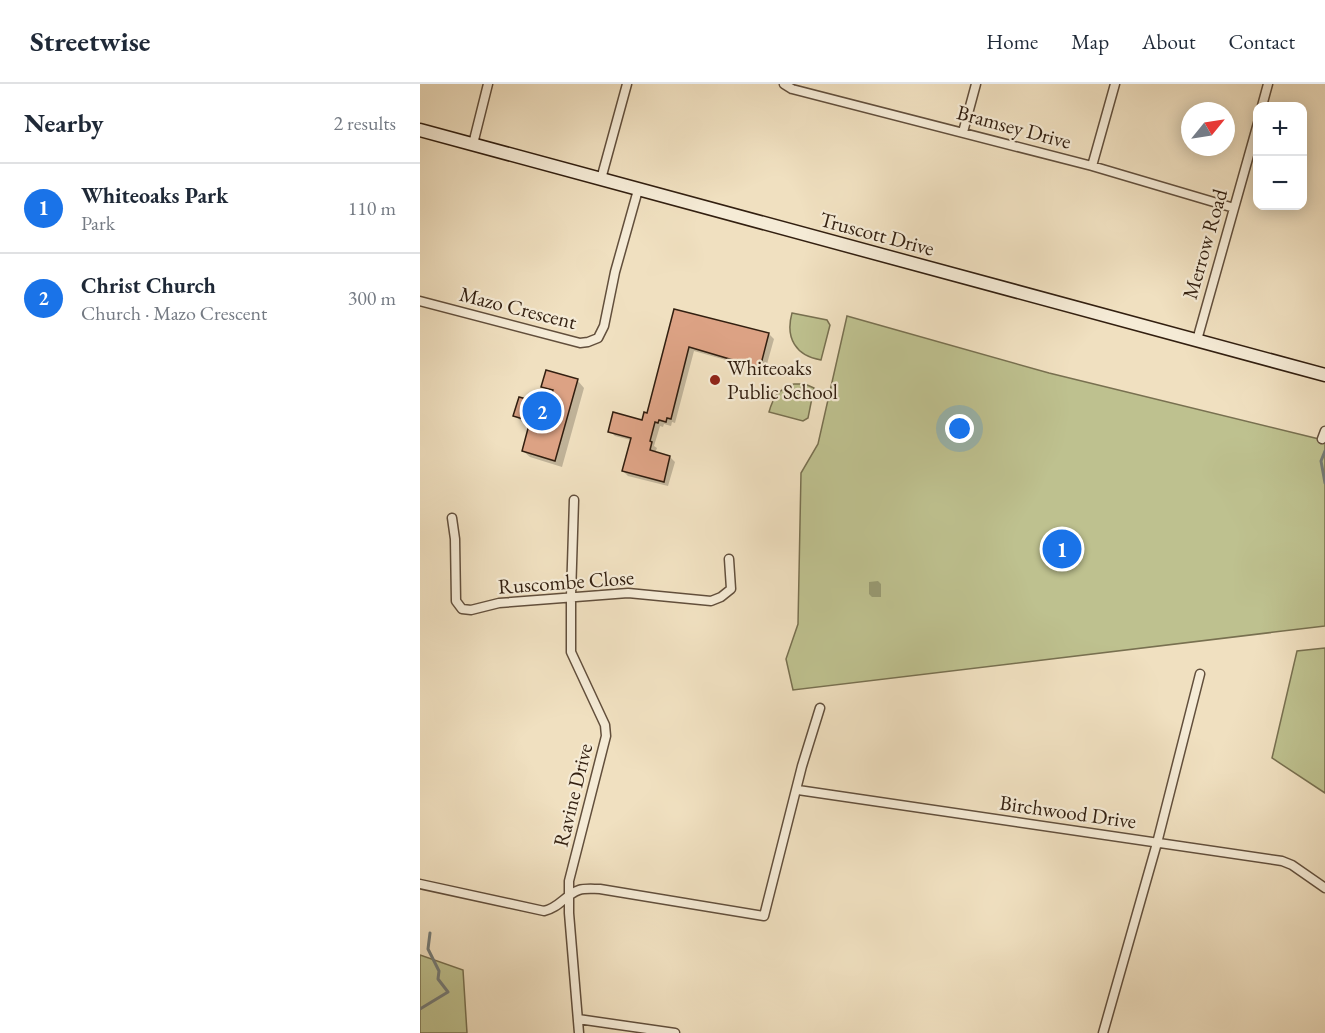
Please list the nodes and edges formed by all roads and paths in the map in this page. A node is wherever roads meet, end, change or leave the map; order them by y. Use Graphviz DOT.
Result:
graph roads {
  1 [pos="488,84"];
  2 [pos="627,84"];
  3 [pos="784,84"];
  4 [pos="976,84"];
  5 [pos="1115,84"];
  6 [pos="1268,84"];
  7 [pos="1263,102"];
  8 [pos="420,130"];
  9 [pos="963,132"];
  10 [pos="1253,138"];
  11 [pos="472,144"];
  12 [pos="1092,166"];
  13 [pos="601,178"];
  14 [pos="638,190"];
  15 [pos="1234,208"];
  16 [pos="420,301"];
  17 [pos="1197,340"];
  18 [pos="1325,375"];
  19 [pos="574,500"];
  20 [pos="452,518"];
  21 [pos="729,560"];
  22 [pos="570,596"];
  23 [pos="1200,674"];
  24 [pos="820,708"];
  25 [pos="798,790"];
  26 [pos="1157,843"];
  27 [pos="420,884"];
  28 [pos="1325,888"];
  29 [pos="569,895"];
  30 [pos="578,1019"];
  31 [pos="579,1033"];
  32 [pos="675,1033"];
  33 [pos="1103,1033"];
  1 -- 11 [label="street"];
  2 -- 13 [label="street"];
  3 -- 9 [label="street, Bramsey Drive"];
  4 -- 9 [label="street"];
  5 -- 12 [label="street"];
  6 -- 7 [label="street"];
  8 -- 11 [label="street, Truscott Drive"];
  9 -- 12 [label="street, Bramsey Drive"];
  10 -- 15 [label="street, Merrow Road"];
  11 -- 13 [label="street, Truscott Drive"];
  12 -- 15 [label="street, Bramsey Drive"];
  13 -- 14 [label="street, Truscott Drive"];
  14 -- 16 [label="street, Mazo Crescent"];
  14 -- 17 [label="street, Truscott Drive"];
  15 -- 17 [label="street, Merrow Road"];
  17 -- 18 [label="street, Truscott Drive"];
  19 -- 22 [label="street, Ravine Drive"];
  20 -- 22 [label="street, Ruscombe Close"];
  21 -- 22 [label="street, Ruscombe Close"];
  22 -- 29 [label="street, Ravine Drive"];
  23 -- 26 [label="street"];
  24 -- 25 [label="street"];
  25 -- 26 [label="street, Birchwood Drive"];
  25 -- 29 [label="street"];
  26 -- 28 [label="street, Birchwood Drive"];
  26 -- 33 [label="street"];
  27 -- 29 [label="street"];
  29 -- 30 [label="street, Ravine Drive"];
  30 -- 31 [label="street, Ravine Drive"];
  30 -- 32 [label="street"];
}
